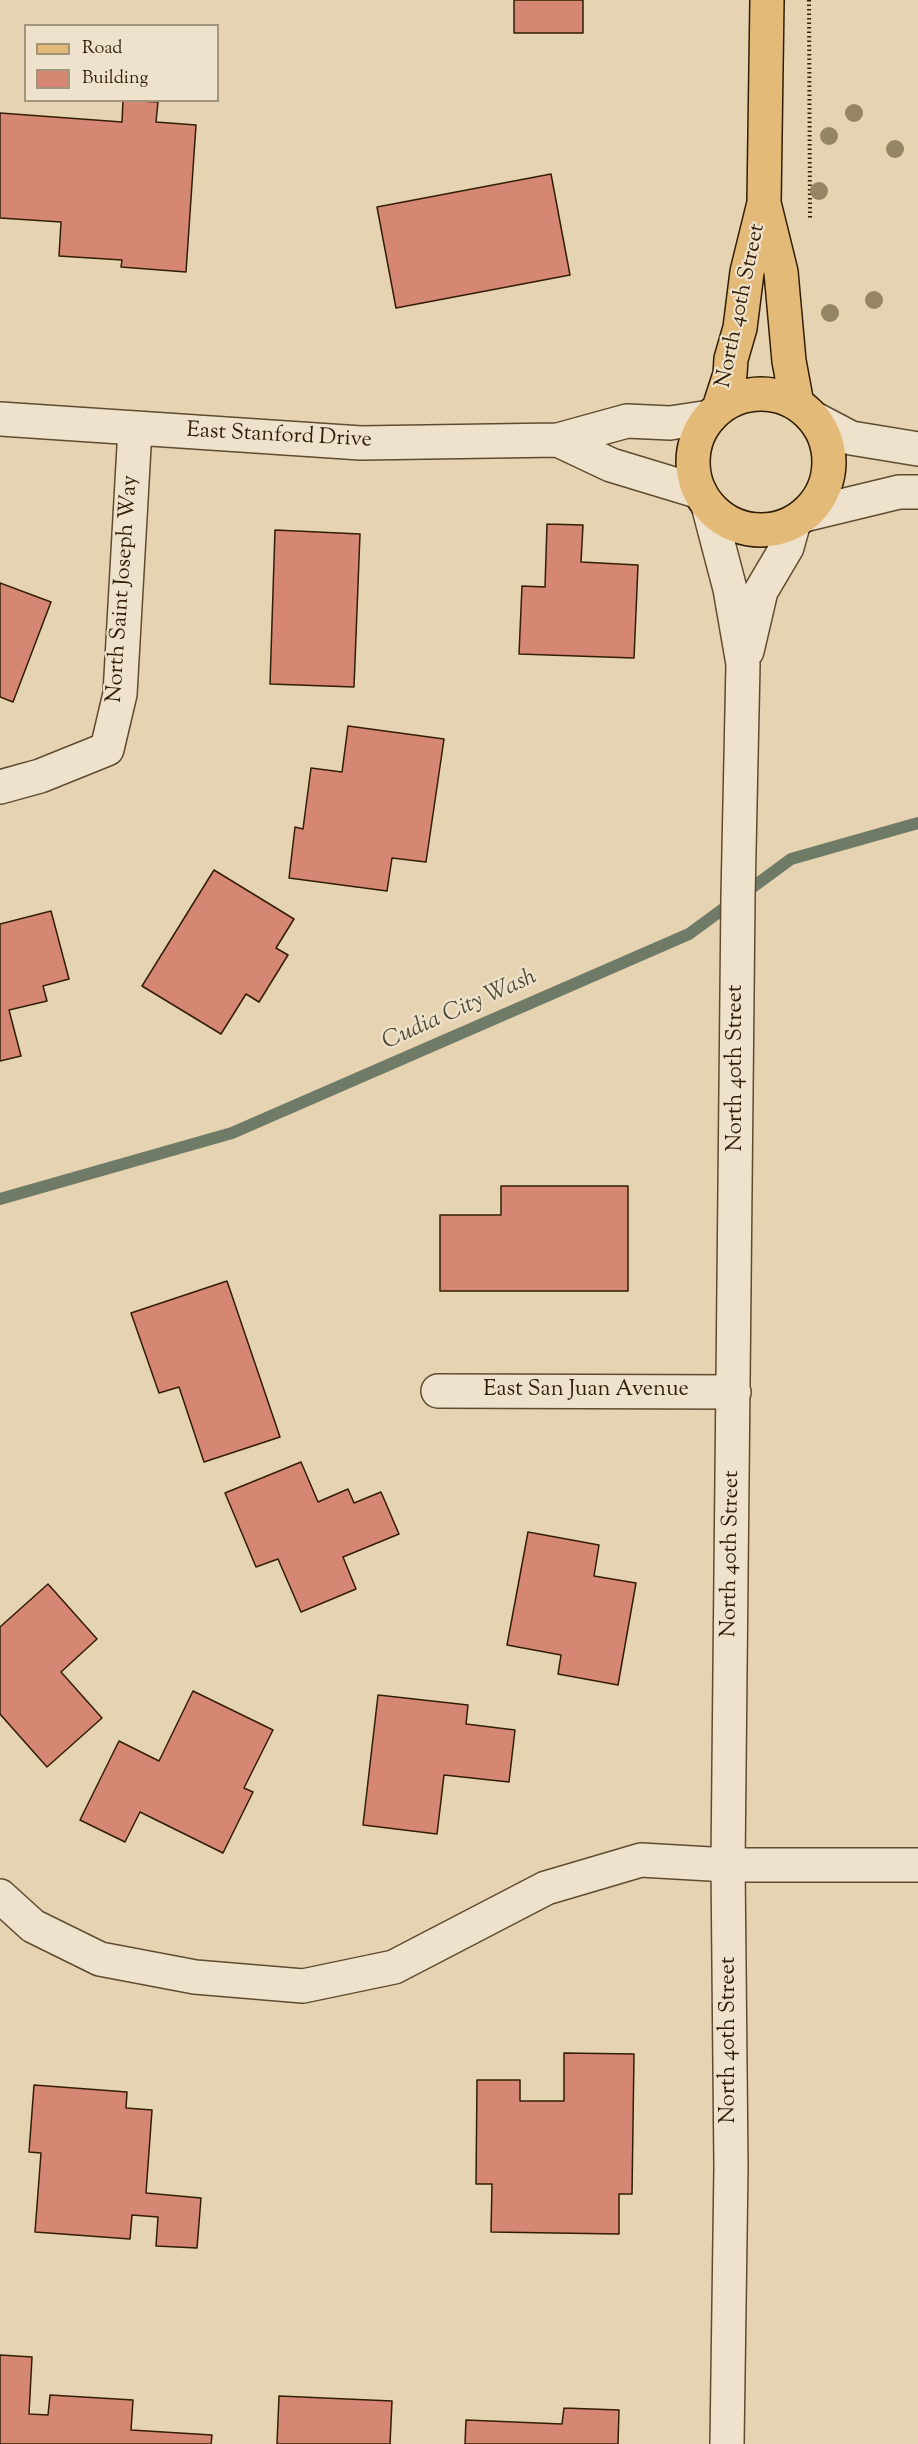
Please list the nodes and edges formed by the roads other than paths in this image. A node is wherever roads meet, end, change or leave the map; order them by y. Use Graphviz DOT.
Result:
graph roads {
  1 [pos="767,0"];
  2 [pos="764,203"];
  3 [pos="806,411"];
  4 [pos="714,413"];
  5 [pos="0,419"];
  6 [pos="135,429"];
  7 [pos="558,440"];
  8 [pos="918,449"];
  9 [pos="918,492"];
  10 [pos="704,498"];
  11 [pos="799,518"];
  12 [pos="743,664"];
  13 [pos="0,787"];
  14 [pos="438,1391"];
  15 [pos="734,1392"];
  16 [pos="728,1865"];
  17 [pos="918,1865"];
  18 [pos="0,1896"];
  19 [pos="727,2444"];
  1 -- 2 [label="main road, North 40th Street"];
  2 -- 3 [label="main road, North 40th Street"];
  2 -- 4 [label="main road, North 40th Street"];
  3 -- 4 [label="main road"];
  3 -- 8 [label="street"];
  3 -- 11 [label="main road"];
  4 -- 7 [label="street, East Stanford Drive"];
  4 -- 10 [label="main road"];
  5 -- 6 [label="street, East Stanford Drive"];
  6 -- 7 [label="street, East Stanford Drive"];
  6 -- 13 [label="street, North Saint Joseph Way"];
  7 -- 10 [label="street, East Stanford Drive"];
  9 -- 11 [label="street"];
  10 -- 11 [label="main road"];
  10 -- 12 [label="street, North 40th Street"];
  11 -- 12 [label="street, North 40th Street"];
  12 -- 15 [label="street, North 40th Street"];
  14 -- 15 [label="street, East San Juan Avenue"];
  15 -- 16 [label="street, North 40th Street"];
  16 -- 17 [label="street"];
  16 -- 18 [label="street"];
  16 -- 19 [label="street, North 40th Street"];
}
